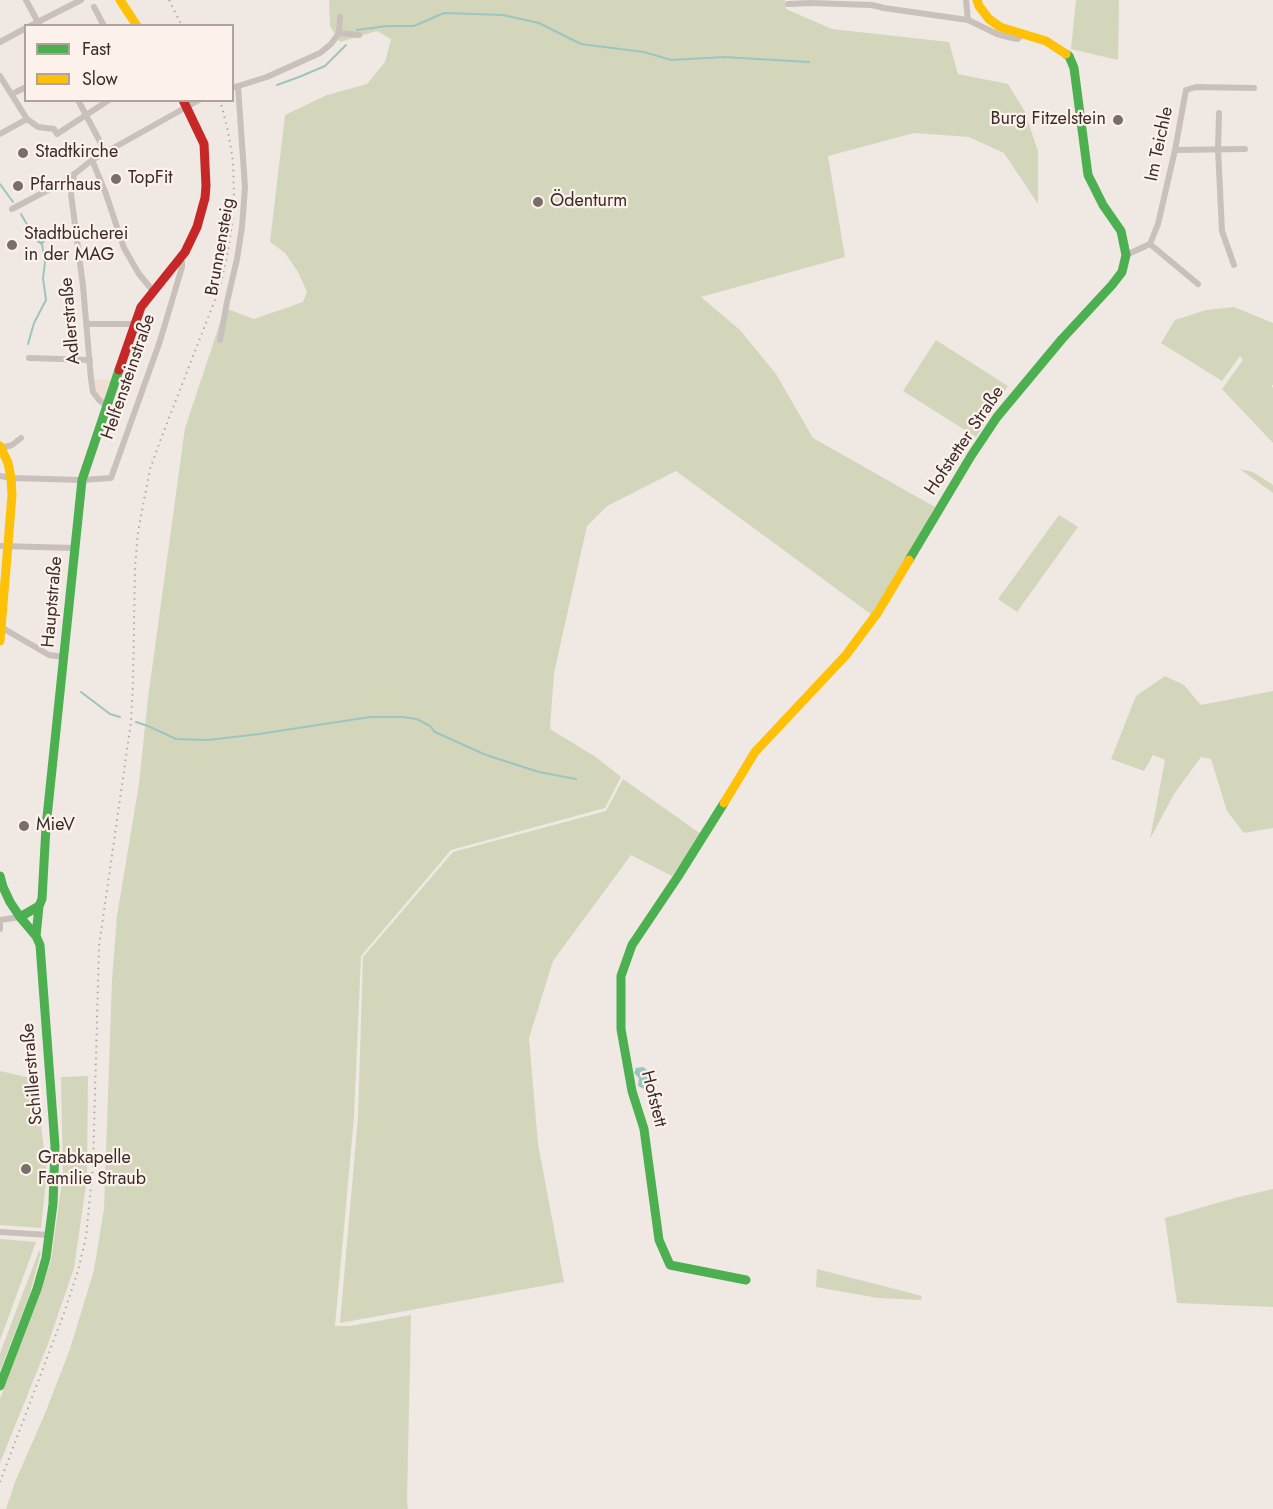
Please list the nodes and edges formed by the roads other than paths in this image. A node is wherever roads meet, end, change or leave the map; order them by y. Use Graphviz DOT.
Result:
graph roads {
  1 [pos="26,0"];
  2 [pos="81,0"];
  3 [pos="120,0"];
  4 [pos="884,0"];
  5 [pos="966,0"];
  6 [pos="977,0"];
  7 [pos="67,3"];
  8 [pos="788,4"];
  9 [pos="872,5"];
  10 [pos="94,7"];
  11 [pos="340,17"];
  12 [pos="968,20"];
  13 [pos="39,23"];
  14 [pos="103,24"];
  15 [pos="136,24"];
  16 [pos="24,29"];
  17 [pos="339,33"];
  18 [pos="1022,34"];
  19 [pos="359,35"];
  20 [pos="0,42"];
  21 [pos="0,76"];
  22 [pos="236,87"];
  23 [pos="24,88"];
  24 [pos="1254,88"];
  25 [pos="12,94"];
  26 [pos="79,102"];
  27 [pos="107,102"];
  28 [pos="184,104"];
  29 [pos="1219,113"];
  30 [pos="86,115"];
  31 [pos="27,119"];
  32 [pos="0,134"];
  33 [pos="1218,149"];
  34 [pos="1245,149"];
  35 [pos="1174,150"];
  36 [pos="106,153"];
  37 [pos="92,160"];
  38 [pos="74,174"];
  39 [pos="59,184"];
  40 [pos="72,194"];
  41 [pos="12,209"];
  42 [pos="1150,244"];
  43 [pos="1126,255"];
  44 [pos="180,258"];
  45 [pos="1234,266"];
  46 [pos="1198,284"];
  47 [pos="153,291"];
  48 [pos="87,324"];
  49 [pos="136,324"];
  50 [pos="220,340"];
  51 [pos="29,358"];
  52 [pos="90,360"];
  53 [pos="106,405"];
  54 [pos="21,438"];
  55 [pos="1,447"];
  56 [pos="0,476"];
  57 [pos="11,478"];
  58 [pos="82,480"];
  59 [pos="4,546"];
  60 [pos="74,548"];
  61 [pos="1,627"];
  62 [pos="0,641"];
  63 [pos="64,657"];
  64 [pos="0,876"];
  65 [pos="677,878"];
  66 [pos="39,906"];
  67 [pos="20,916"];
  68 [pos="0,929"];
  69 [pos="36,936"];
  70 [pos="0,1232"];
  71 [pos="45,1235"];
  72 [pos="746,1280"];
  73 [pos="0,1386"];
  1 -- 13 [label="street"];
  2 -- 7 [label="street"];
  3 -- 15 [label="street"];
  4 -- 9 [label="street"];
  5 -- 12 [label="street"];
  6 -- 18 [label="street"];
  7 -- 13 [label="street"];
  8 -- 9 [label="street"];
  9 -- 12 [label="street"];
  10 -- 14 [label="street"];
  11 -- 17 [label="street"];
  12 -- 18 [label="street"];
  16 -- 20 [label="street"];
  17 -- 19 [label="street"];
  17 -- 22 [label="street, Brunnensteig"];
  18 -- 43 [label="street"];
  21 -- 25 [label="street"];
  22 -- 50 [label="street, Brunnensteig"];
  23 -- 25 [label="street"];
  24 -- 35 [label="street, Im Teichle"];
  25 -- 31 [label="street"];
  26 -- 30 [label="street"];
  27 -- 30 [label="street"];
  28 -- 36 [label="street"];
  28 -- 44 [label="street, Helfensteinstraße"];
  29 -- 33 [label="street"];
  30 -- 31 [label="street"];
  30 -- 36 [label="street"];
  31 -- 32 [label="street"];
  33 -- 34 [label="street"];
  33 -- 35 [label="street"];
  33 -- 45 [label="street"];
  35 -- 42 [label="street, Im Teichle"];
  36 -- 37 [label="street"];
  37 -- 38 [label="street"];
  37 -- 47 [label="street"];
  38 -- 39 [label="street"];
  38 -- 40 [label="street, Adlerstraße"];
  39 -- 40 [label="street"];
  39 -- 41 [label="street"];
  40 -- 48 [label="street, Adlerstraße"];
  42 -- 43 [label="street"];
  42 -- 46 [label="street"];
  43 -- 65 [label="street, Hofstetter Straße"];
  44 -- 47 [label="street, Helfensteinstraße"];
  44 -- 58 [label="street, Helfensteinstraße"];
  47 -- 49 [label="street, Hauptstraße"];
  48 -- 49 [label="street"];
  48 -- 52 [label="street, Adlerstraße"];
  49 -- 53 [label="street, Hauptstraße"];
  51 -- 52 [label="street"];
  52 -- 53 [label="street, Adlerstraße"];
  53 -- 58 [label="street, Hauptstraße"];
  54 -- 55 [label="street"];
  55 -- 57 [label="street"];
  56 -- 57 [label="street"];
  57 -- 58 [label="street"];
  57 -- 59 [label="street"];
  58 -- 60 [label="street, Hauptstraße"];
  59 -- 60 [label="street"];
  59 -- 61 [label="street"];
  60 -- 63 [label="street, Hauptstraße"];
  61 -- 62 [label="street"];
  61 -- 63 [label="street"];
  63 -- 66 [label="street, Hauptstraße"];
  64 -- 67 [label="street, Schillerstraße"];
  65 -- 72 [label="street, Hofstett"];
  66 -- 67 [label="street"];
  66 -- 69 [label="street, Hauptstraße"];
  67 -- 68 [label="street"];
  67 -- 69 [label="street, Schillerstraße"];
  69 -- 71 [label="street, Schillerstraße"];
  70 -- 71 [label="street"];
  71 -- 73 [label="street, Schillerstraße"];
}
